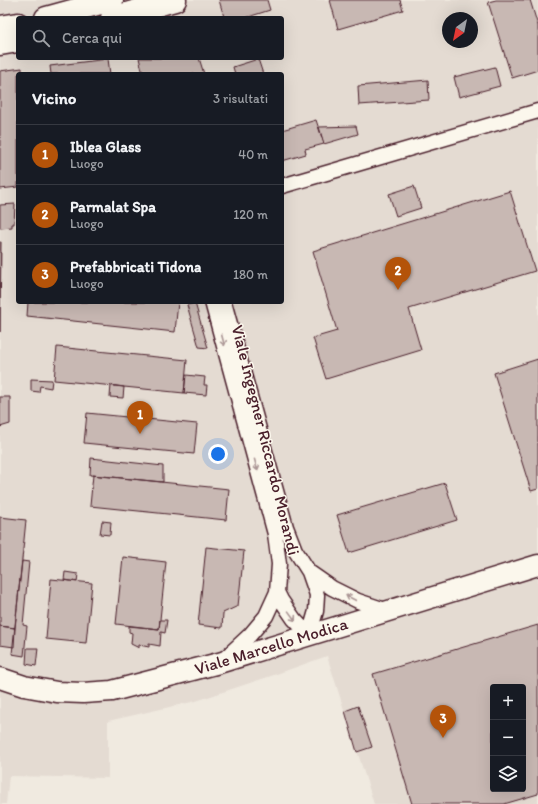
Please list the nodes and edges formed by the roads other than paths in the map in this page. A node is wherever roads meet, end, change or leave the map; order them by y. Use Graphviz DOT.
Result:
graph roads {
  1 [pos="112,0"];
  2 [pos="175,0"];
  3 [pos="53,16"];
  4 [pos="119,16"];
  5 [pos="16,24"];
  6 [pos="0,27"];
  7 [pos="16,41"];
  8 [pos="0,44"];
  9 [pos="538,111"];
  10 [pos="284,185"];
  11 [pos="213,304"];
  12 [pos="225,304"];
  13 [pos="538,565"];
  14 [pos="309,572"];
  15 [pos="277,592"];
  16 [pos="388,610"];
  17 [pos="309,635"];
  18 [pos="219,663"];
  19 [pos="0,678"];
  1 -- 3 [label="main road"];
  2 -- 4 [label="main road"];
  5 -- 6 [label="main road"];
  7 -- 8 [label="main road"];
  9 -- 10 [label="street"];
  11 -- 15 [label="street, Viale Ingegner Riccardo Morandi, one-way"];
  12 -- 14 [label="street, Viale Ingegner Riccardo Morandi"];
  13 -- 16 [label="street, Viale Marcello Modica"];
  16 -- 14 [label="street, one-way"];
  14 -- 17 [label="street, Viale Ingegner Riccardo Morandi"];
  15 -- 17 [label="street, one-way"];
  15 -- 18 [label="street, Viale Ingegner Riccardo Morandi"];
  16 -- 17 [label="street, Viale Marcello Modica"];
  17 -- 18 [label="street, Viale Marcello Modica"];
  18 -- 19 [label="street, Viale Marcello Modica"];
}
